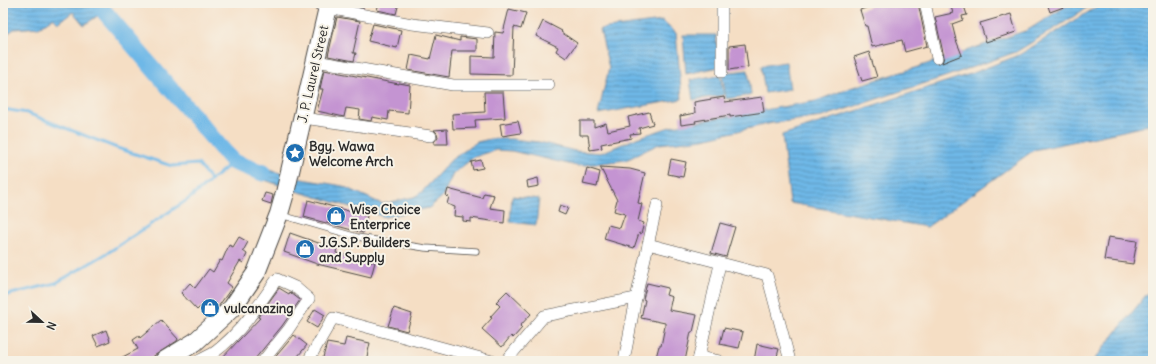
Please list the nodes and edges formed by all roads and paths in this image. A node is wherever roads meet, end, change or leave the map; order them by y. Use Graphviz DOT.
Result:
graph roads {
  1 [pos="308,3"];
  2 [pos="722,3"];
  3 [pos="925,3"];
  4 [pos="328,7"];
  5 [pos="488,33"];
  6 [pos="937,58"];
  7 [pos="316,61"];
  8 [pos="722,72"];
  9 [pos="549,85"];
  10 [pos="304,118"];
  11 [pos="431,136"];
  12 [pos="657,205"];
  13 [pos="279,214"];
  14 [pos="648,244"];
  15 [pos="476,251"];
  16 [pos="720,264"];
  17 [pos="636,298"];
  18 [pos="698,359"];
  19 [pos="164,361"];
  20 [pos="198,361"];
  21 [pos="263,361"];
  22 [pos="308,361"];
  23 [pos="492,361"];
  24 [pos="506,361"];
  25 [pos="624,361"];
  26 [pos="719,361"];
  27 [pos="790,361"];
  1 -- 4 [label="lane"];
  2 -- 8 [label="street"];
  3 -- 6 [label="street"];
  4 -- 5 [label="street"];
  4 -- 7 [label="main road, J. P. Laurel Street"];
  7 -- 9 [label="street"];
  7 -- 10 [label="main road, J. P. Laurel Street"];
  10 -- 11 [label="street"];
  10 -- 13 [label="main road, J. P. Laurel Street"];
  12 -- 14 [label="street"];
  13 -- 15 [label="lane"];
  13 -- 19 [label="main road, J. P. Laurel Street"];
  14 -- 16 [label="street"];
  14 -- 17 [label="street"];
  16 -- 18 [label="street"];
  16 -- 27 [label="street"];
  17 -- 24 [label="street"];
  17 -- 25 [label="street"];
  18 -- 26 [label="street"];
  20 -- 21 [label="street"];
  22 -- 23 [label="street"];
}
